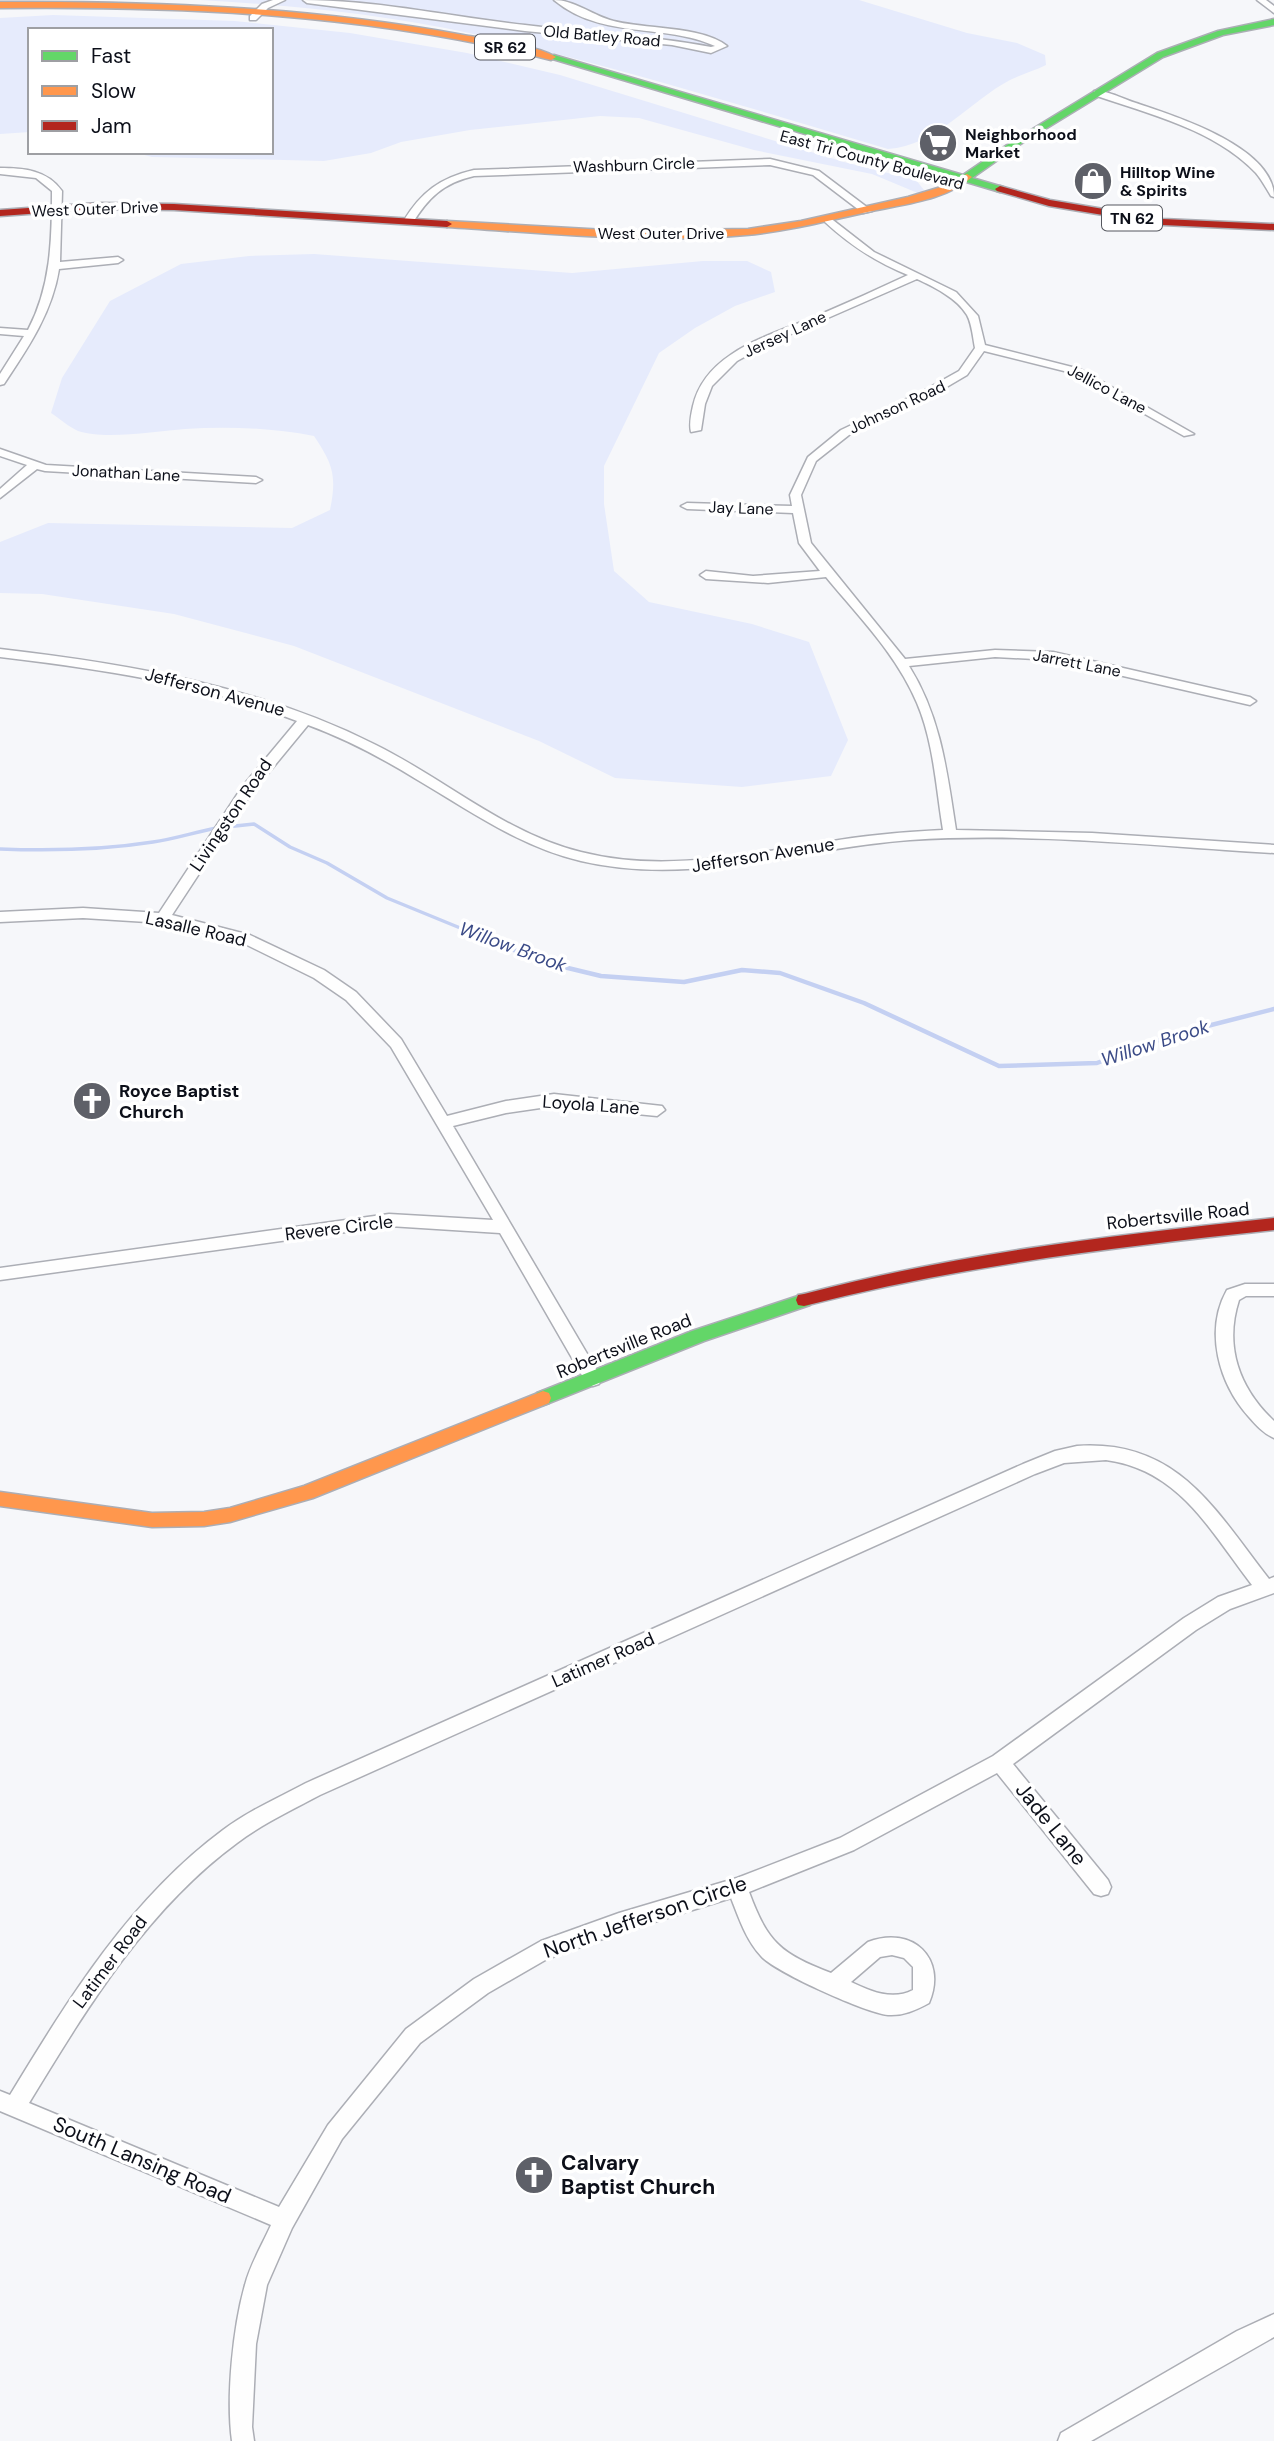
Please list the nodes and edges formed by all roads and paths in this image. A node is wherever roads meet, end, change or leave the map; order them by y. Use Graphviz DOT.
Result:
graph roads {
  1 [pos="281,0"];
  2 [pos="307,0"];
  3 [pos="558,0"];
  4 [pos="1261,0"];
  5 [pos="0,5"];
  6 [pos="1274,10"];
  7 [pos="0,13"];
  8 [pos="257,13"];
  9 [pos="1274,22"];
  10 [pos="1097,93"];
  11 [pos="0,172"];
  12 [pos="961,181"];
  13 [pos="993,188"];
  14 [pos="1272,189"];
  15 [pos="57,208"];
  16 [pos="867,211"];
  17 [pos="0,213"];
  18 [pos="829,220"];
  19 [pos="408,222"];
  20 [pos="1274,227"];
  21 [pos="118,260"];
  22 [pos="54,266"];
  23 [pos="915,276"];
  24 [pos="0,331"];
  25 [pos="31,333"];
  26 [pos="980,346"];
  27 [pos="0,382"];
  28 [pos="695,430"];
  29 [pos="1188,434"];
  30 [pos="0,452"];
  31 [pos="33,466"];
  32 [pos="256,480"];
  33 [pos="0,495"];
  34 [pos="687,506"];
  35 [pos="795,510"];
  36 [pos="829,573"];
  37 [pos="706,576"];
  38 [pos="0,653"];
  39 [pos="901,663"];
  40 [pos="1250,701"];
  41 [pos="306,719"];
  42 [pos="950,834"];
  43 [pos="1274,849"];
  44 [pos="0,917"];
  45 [pos="163,918"];
  46 [pos="657,1110"];
  47 [pos="443,1123"];
  48 [pos="1274,1224"];
  49 [pos="505,1227"];
  50 [pos="0,1274"];
  51 [pos="1274,1290"];
  52 [pos="593,1379"];
  53 [pos="1274,1431"];
  54 [pos="2,1503"];
  55 [pos="1269,1587"];
  56 [pos="1000,1762"];
  57 [pos="737,1887"];
  58 [pos="1101,1887"];
  59 [pos="833,1984"];
  60 [pos="7,2104"];
  61 [pos="284,2220"];
  62 [pos="1274,2325"];
  63 [pos="243,2441"];
  64 [pos="1069,2441"];
  1 -- 8 [label="street"];
  2 -- 3 [label="street, Old Batley Road"];
  4 -- 6 [label="street"];
  5 -- 8 [label="main road, East Tri County Boulevard / SR 62"];
  7 -- 8 [label="main road, East Tri County Boulevard / SR 62"];
  8 -- 12 [label="main road, East Tri County Boulevard / SR 62"];
  9 -- 10 [label="main road, West Outer Drive"];
  10 -- 12 [label="main road, West Outer Drive"];
  10 -- 14 [label="street"];
  11 -- 15 [label="street"];
  12 -- 13 [label="main road, East Tri County Boulevard / SR 62"];
  12 -- 16 [label="main road, West Outer Drive"];
  13 -- 20 [label="main road, TN 62"];
  15 -- 17 [label="main road, West Outer Drive"];
  15 -- 19 [label="main road, West Outer Drive"];
  15 -- 22 [label="street"];
  16 -- 18 [label="main road, West Outer Drive"];
  16 -- 19 [label="street, Washburn Circle"];
  18 -- 19 [label="main road, West Outer Drive"];
  18 -- 23 [label="street"];
  21 -- 22 [label="street"];
  22 -- 25 [label="street"];
  23 -- 26 [label="street"];
  23 -- 28 [label="street, Jersey Lane"];
  24 -- 25 [label="street"];
  25 -- 27 [label="street"];
  26 -- 29 [label="street, Jellico Lane"];
  26 -- 35 [label="street, Johnson Road"];
  30 -- 31 [label="street, Jonathan Lane"];
  31 -- 32 [label="street, Jonathan Lane"];
  31 -- 33 [label="street"];
  34 -- 35 [label="street, Jay Lane"];
  35 -- 36 [label="street, Johnson Road"];
  36 -- 37 [label="street"];
  36 -- 39 [label="street, Johnson Road"];
  38 -- 41 [label="street, Jefferson Avenue"];
  39 -- 40 [label="street, Jarrett Lane"];
  39 -- 42 [label="street, Johnson Road"];
  41 -- 42 [label="street, Jefferson Avenue"];
  41 -- 45 [label="street, Livingston Road"];
  42 -- 43 [label="street, Jefferson Avenue"];
  44 -- 45 [label="street, Lasalle Road"];
  45 -- 47 [label="street, Lasalle Road"];
  46 -- 47 [label="street, Loyola Lane"];
  47 -- 49 [label="street, Lasalle Road"];
  48 -- 52 [label="main road, Robertsville Road"];
  49 -- 50 [label="street, Revere Circle"];
  49 -- 52 [label="street"];
  51 -- 53 [label="street"];
  52 -- 54 [label="main road, Robertsville Road"];
  55 -- 56 [label="street, North Jefferson Circle"];
  55 -- 60 [label="street, Latimer Road"];
  56 -- 57 [label="street, North Jefferson Circle"];
  56 -- 58 [label="street, Jade Lane"];
  57 -- 59 [label="street"];
  57 -- 61 [label="street, North Jefferson Circle"];
  60 -- 61 [label="street, South Lansing Road"];
  61 -- 63 [label="street, North Jefferson Circle"];
  62 -- 64 [label="street"];
}
